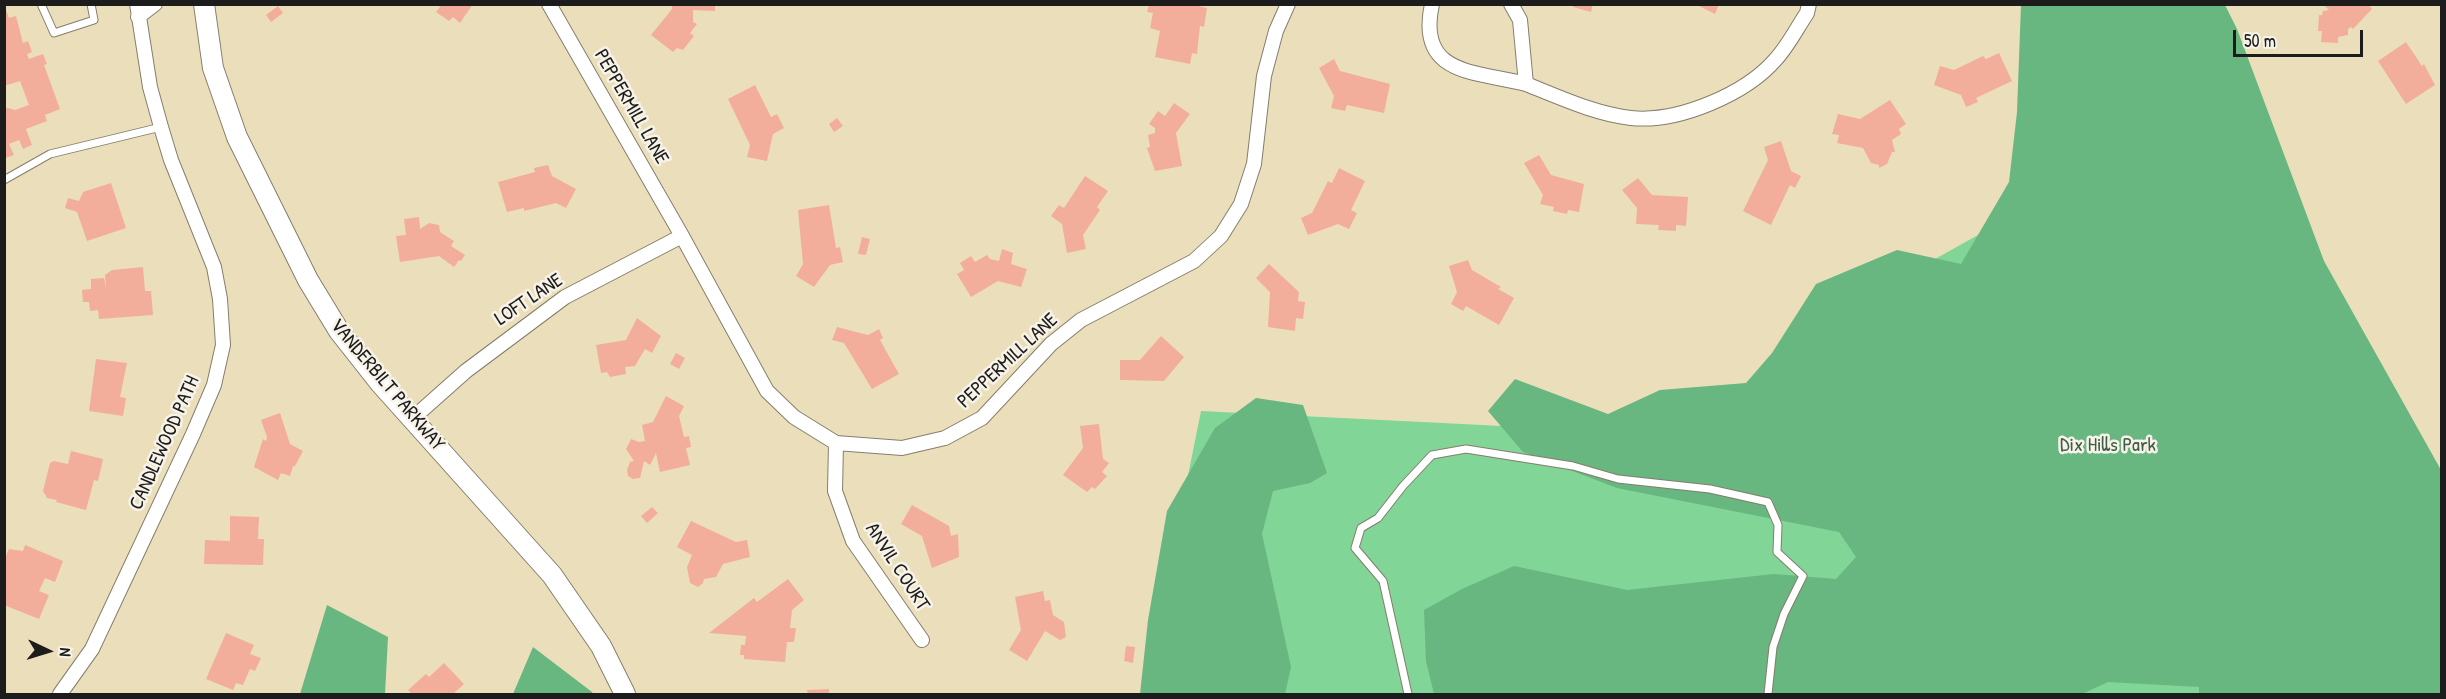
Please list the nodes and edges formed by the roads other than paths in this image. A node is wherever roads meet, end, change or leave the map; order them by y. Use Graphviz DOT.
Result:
graph roads {
  1 [pos="41,4"];
  2 [pos="91,4"];
  3 [pos="155,4"];
  4 [pos="204,4"];
  5 [pos="549,4"];
  6 [pos="1288,4"];
  7 [pos="1432,4"];
  8 [pos="1511,4"];
  9 [pos="1809,4"];
  10 [pos="137,11"];
  11 [pos="1526,84"];
  12 [pos="161,127"];
  13 [pos="4,180"];
  14 [pos="682,236"];
  15 [pos="412,419"];
  16 [pos="836,443"];
  17 [pos="922,640"];
  18 [pos="60,694"];
  19 [pos="625,694"];
  20 [pos="1408,694"];
  21 [pos="1768,694"];
  1 -- 2 [label="lane"];
  3 -- 10 [label="street, CANDLEWOOD PATH"];
  4 -- 15 [label="main road, VANDERBILT PARKWAY"];
  5 -- 14 [label="street, PEPPERMILL LANE"];
  6 -- 16 [label="street, PEPPERMILL LANE"];
  7 -- 11 [label="street"];
  8 -- 11 [label="street"];
  9 -- 11 [label="street"];
  10 -- 12 [label="street, CANDLEWOOD PATH"];
  12 -- 13 [label="lane"];
  12 -- 18 [label="street, CANDLEWOOD PATH"];
  14 -- 15 [label="street, LOFT LANE"];
  14 -- 16 [label="street, PEPPERMILL LANE"];
  15 -- 19 [label="main road, VANDERBILT PARKWAY"];
  16 -- 17 [label="street, ANVIL COURT"];
  20 -- 21 [label="lane"];
}
